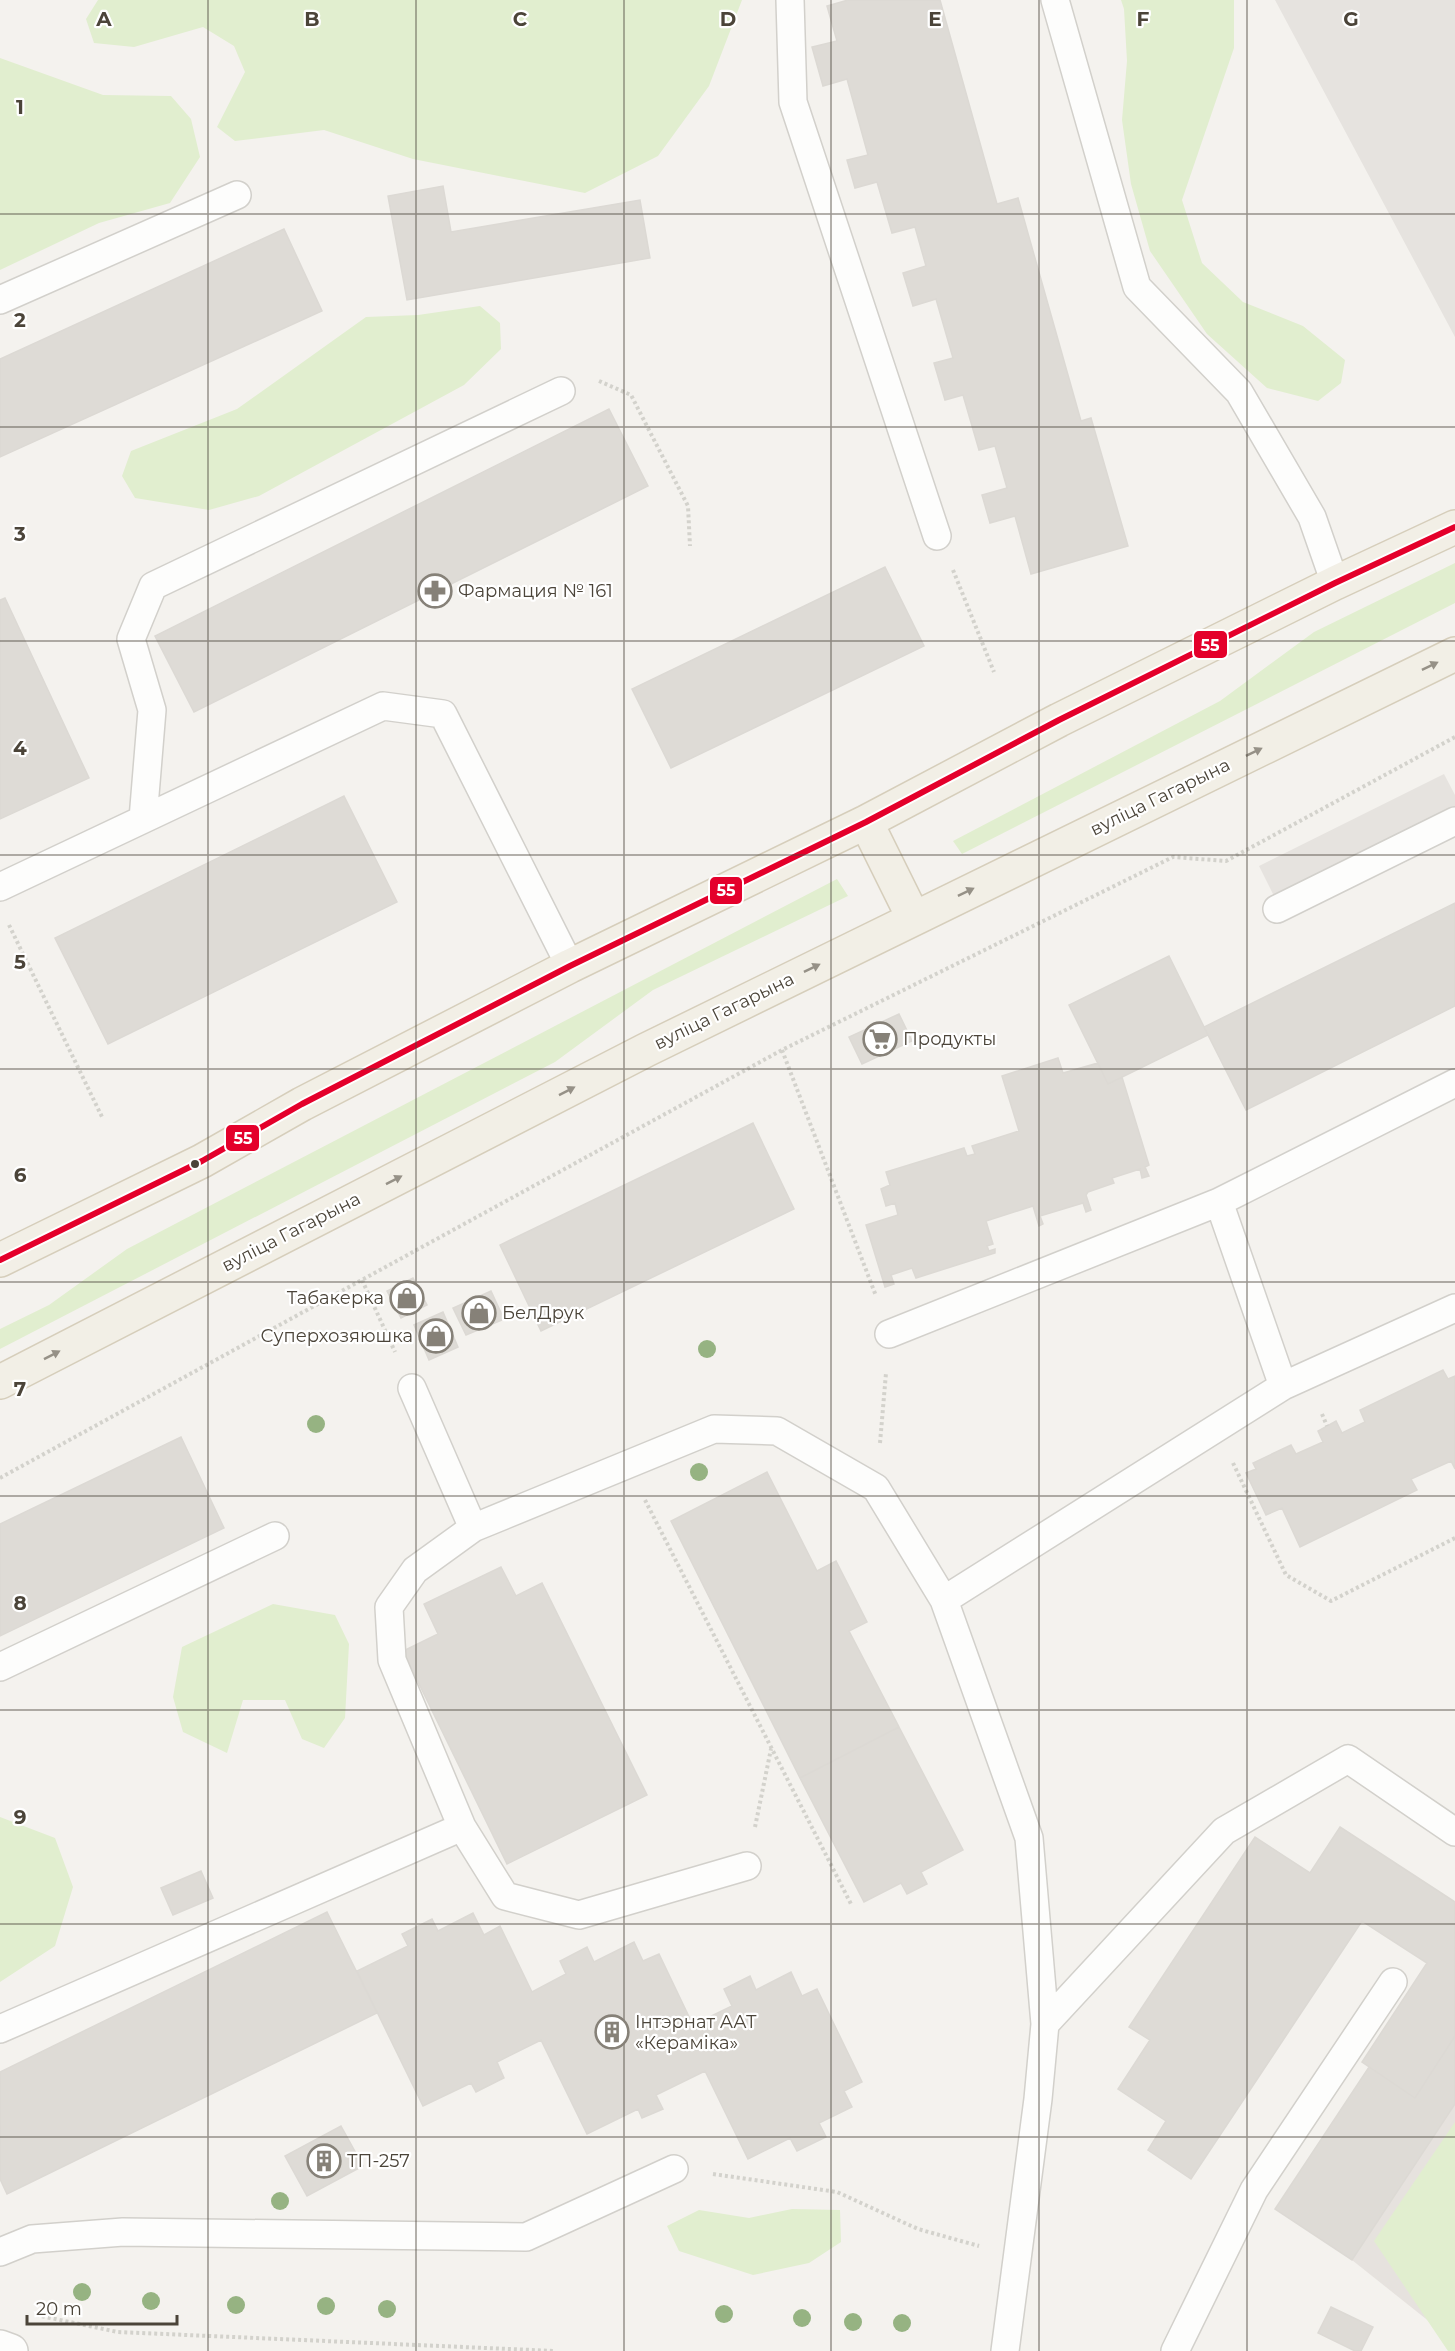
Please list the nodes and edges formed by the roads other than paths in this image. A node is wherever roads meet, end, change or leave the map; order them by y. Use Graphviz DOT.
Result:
graph roads {
  1 [pos="790,0"];
  2 [pos="1055,0"];
  3 [pos="237,195"];
  4 [pos="0,300"];
  5 [pos="561,391"];
  6 [pos="1455,527"];
  7 [pos="937,536"];
  8 [pos="1335,583"];
  9 [pos="1455,654"];
  10 [pos="143,819"];
  11 [pos="1455,821"];
  12 [pos="866,822"];
  13 [pos="0,887"];
  14 [pos="1277,909"];
  15 [pos="913,917"];
  16 [pos="570,966"];
  17 [pos="1455,1083"];
  18 [pos="1219,1202"];
  19 [pos="0,1260"];
  20 [pos="1455,1308"];
  21 [pos="889,1334"];
  22 [pos="0,1382"];
  23 [pos="1282,1386"];
  24 [pos="412,1388"];
  25 [pos="473,1528"];
  26 [pos="275,1536"];
  27 [pos="944,1600"];
  28 [pos="0,1667"];
  29 [pos="462,1827"];
  30 [pos="1455,1832"];
  31 [pos="747,1866"];
  32 [pos="1393,1982"];
  33 [pos="1045,2024"];
  34 [pos="0,2029"];
  35 [pos="674,2169"];
  36 [pos="0,2252"];
  37 [pos="0,2347"];
  38 [pos="11,2351"];
  39 [pos="1005,2351"];
  40 [pos="1175,2351"];
  1 -- 7 [label="lane"];
  2 -- 8 [label="lane"];
  3 -- 4 [label="lane"];
  5 -- 10 [label="lane"];
  6 -- 8 [label="main road"];
  8 -- 12 [label="main road"];
  15 -- 9 [label="main road, вуліца Гагарына, one-way"];
  10 -- 13 [label="lane"];
  10 -- 16 [label="lane"];
  11 -- 14 [label="lane"];
  12 -- 15 [label="main road"];
  12 -- 16 [label="main road"];
  22 -- 15 [label="main road, вуліца Гагарына, one-way"];
  16 -- 19 [label="main road"];
  17 -- 18 [label="lane"];
  18 -- 21 [label="lane"];
  18 -- 23 [label="lane"];
  20 -- 23 [label="lane"];
  23 -- 27 [label="lane"];
  24 -- 25 [label="lane"];
  25 -- 27 [label="lane"];
  25 -- 29 [label="lane"];
  26 -- 28 [label="lane"];
  27 -- 33 [label="lane"];
  29 -- 31 [label="lane"];
  29 -- 34 [label="lane"];
  30 -- 33 [label="lane"];
  32 -- 40 [label="lane"];
  33 -- 39 [label="lane"];
  35 -- 36 [label="lane"];
  37 -- 38 [label="street"];
}
